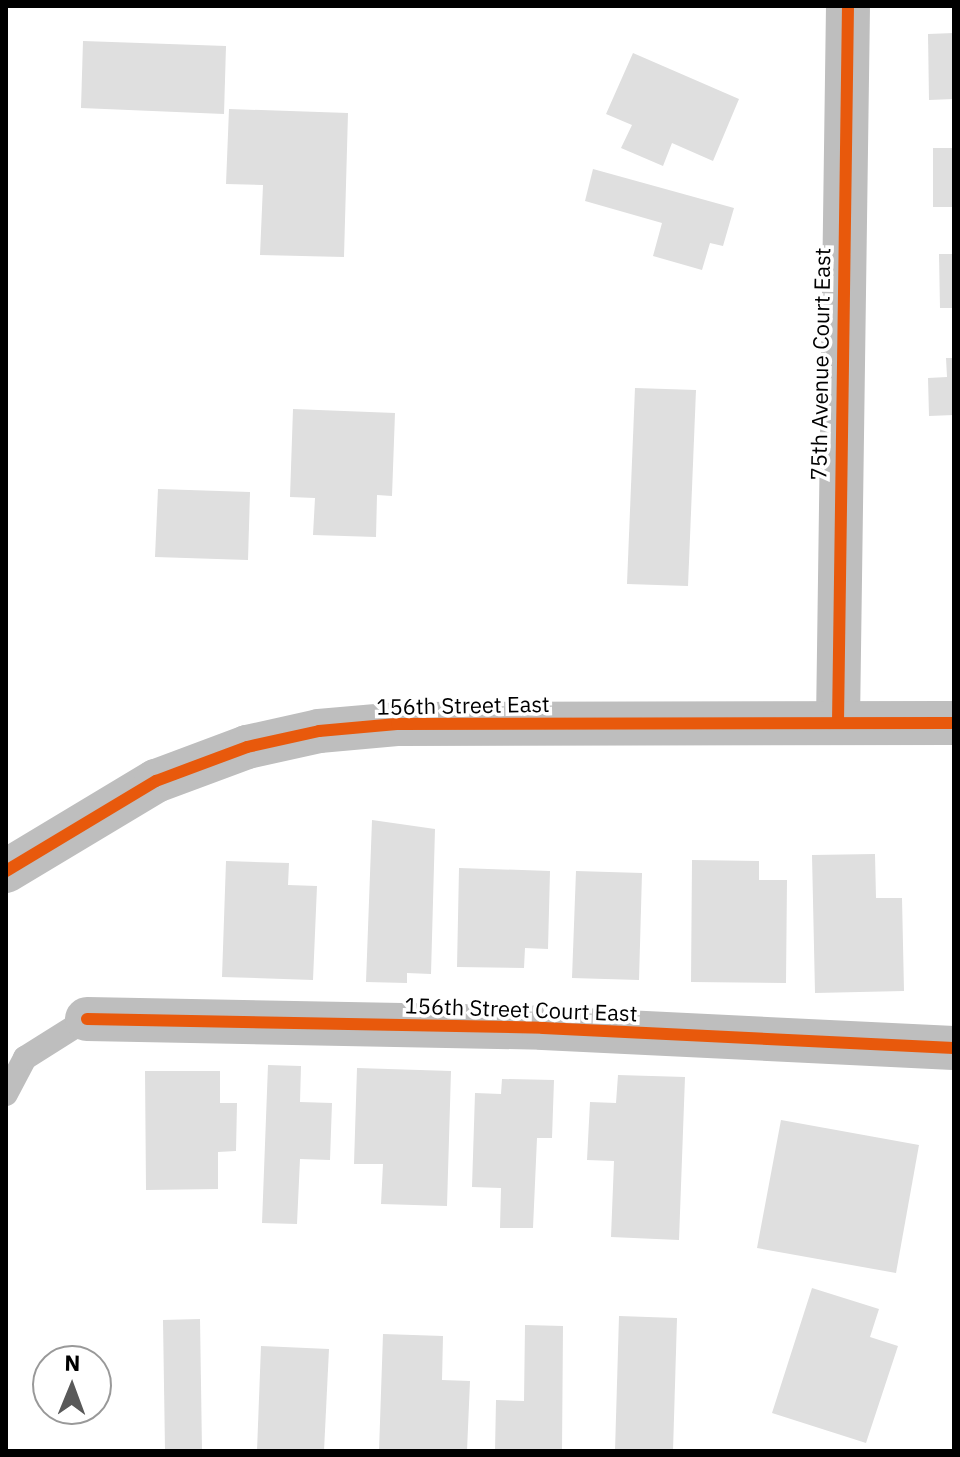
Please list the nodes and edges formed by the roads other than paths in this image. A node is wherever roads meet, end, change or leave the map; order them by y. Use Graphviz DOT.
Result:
graph roads {
  1 [pos="848,6"];
  2 [pos="838,722"];
  3 [pos="954,723"];
  4 [pos="6,871"];
  5 [pos="87,1019"];
  6 [pos="954,1048"];
  7 [pos="6,1094"];
  1 -- 2 [label="street, 75th Avenue Court East"];
  2 -- 3 [label="street, 156th Street East"];
  2 -- 4 [label="street, 156th Street East"];
  5 -- 6 [label="street, 156th Street Court East"];
  5 -- 7 [label="lane"];
}
